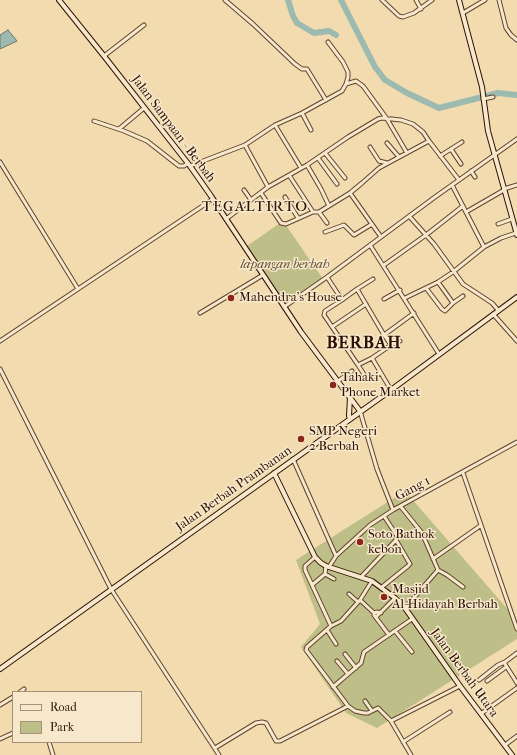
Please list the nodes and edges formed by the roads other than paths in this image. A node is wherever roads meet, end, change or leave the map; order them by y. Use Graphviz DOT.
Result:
graph roads {
  1 [pos="66,0"];
  2 [pos="225,0"];
  3 [pos="382,0"];
  4 [pos="416,0"];
  5 [pos="432,0"];
  6 [pos="459,0"];
  7 [pos="485,0"];
  8 [pos="499,0"];
  9 [pos="60,2"];
  10 [pos="421,9"];
  11 [pos="463,13"];
  12 [pos="144,25"];
  13 [pos="517,40"];
  14 [pos="328,42"];
  15 [pos="104,56"];
  16 [pos="346,84"];
  17 [pos="493,97"];
  18 [pos="483,99"];
  19 [pos="326,100"];
  20 [pos="144,108"];
  21 [pos="302,113"];
  22 [pos="387,119"];
  23 [pos="94,122"];
  24 [pos="275,125"];
  25 [pos="119,129"];
  26 [pos="311,130"];
  27 [pos="517,139"];
  28 [pos="429,141"];
  29 [pos="462,142"];
  30 [pos="387,143"];
  31 [pos="245,145"];
  32 [pos="370,147"];
  33 [pos="451,149"];
  34 [pos="325,153"];
  35 [pos="407,153"];
  36 [pos="495,155"];
  37 [pos="440,156"];
  38 [pos="398,157"];
  39 [pos="318,158"];
  40 [pos="0,162"];
  41 [pos="387,163"];
  42 [pos="461,164"];
  43 [pos="189,165"];
  44 [pos="307,165"];
  45 [pos="301,168"];
  46 [pos="471,171"];
  47 [pos="289,175"];
  48 [pos="475,177"];
  49 [pos="345,178"];
  50 [pos="459,180"];
  51 [pos="337,184"];
  52 [pos="452,185"];
  53 [pos="517,185"];
  54 [pos="268,187"];
  55 [pos="244,190"];
  56 [pos="504,190"];
  57 [pos="261,193"];
  58 [pos="350,193"];
  59 [pos="285,197"];
  60 [pos="213,199"];
  61 [pos="251,200"];
  62 [pos="329,206"];
  63 [pos="463,206"];
  64 [pos="313,212"];
  65 [pos="319,212"];
  66 [pos="466,212"];
  67 [pos="409,216"];
  68 [pos="298,218"];
  69 [pos="226,219"];
  70 [pos="512,219"];
  71 [pos="327,223"];
  72 [pos="372,224"];
  73 [pos="498,224"];
  74 [pos="325,232"];
  75 [pos="517,234"];
  76 [pos="426,235"];
  77 [pos="381,237"];
  78 [pos="370,245"];
  79 [pos="484,248"];
  80 [pos="384,265"];
  81 [pos="453,272"];
  82 [pos="263,275"];
  83 [pos="327,277"];
  84 [pos="373,279"];
  85 [pos="438,282"];
  86 [pos="426,288"];
  87 [pos="78,289"];
  88 [pos="357,289"];
  89 [pos="400,290"];
  90 [pos="463,296"];
  91 [pos="517,297"];
  92 [pos="405,298"];
  93 [pos="384,299"];
  94 [pos="342,300"];
  95 [pos="453,303"];
  96 [pos="366,304"];
  97 [pos="284,307"];
  98 [pos="498,310"];
  99 [pos="200,313"];
  100 [pos="414,313"];
  101 [pos="494,314"];
  102 [pos="332,327"];
  103 [pos="384,335"];
  104 [pos="0,341"];
  105 [pos="400,341"];
  106 [pos="517,341"];
  107 [pos="391,345"];
  108 [pos="439,354"];
  109 [pos="372,358"];
  110 [pos="358,366"];
  111 [pos="0,369"];
  112 [pos="352,371"];
  113 [pos="381,373"];
  114 [pos="338,381"];
  115 [pos="391,390"];
  116 [pos="350,397"];
  117 [pos="360,411"];
  118 [pos="350,418"];
  119 [pos="517,442"];
  120 [pos="293,459"];
  121 [pos="274,473"];
  122 [pos="463,473"];
  123 [pos="401,507"];
  124 [pos="393,510"];
  125 [pos="384,516"];
  126 [pos="480,526"];
  127 [pos="396,540"];
  128 [pos="336,556"];
  129 [pos="315,557"];
  130 [pos="433,559"];
  131 [pos="328,566"];
  132 [pos="438,570"];
  133 [pos="325,574"];
  134 [pos="361,577"];
  135 [pos="334,580"];
  136 [pos="372,581"];
  137 [pos="312,585"];
  138 [pos="382,587"];
  139 [pos="462,587"];
  140 [pos="112,589"];
  141 [pos="349,594"];
  142 [pos="395,598"];
  143 [pos="359,601"];
  144 [pos="405,608"];
  145 [pos="381,612"];
  146 [pos="374,613"];
  147 [pos="376,618"];
  148 [pos="412,618"];
  149 [pos="331,626"];
  150 [pos="517,629"];
  151 [pos="327,630"];
  152 [pos="395,631"];
  153 [pos="389,635"];
  154 [pos="336,644"];
  155 [pos="412,652"];
  156 [pos="517,653"];
  157 [pos="345,654"];
  158 [pos="337,660"];
  159 [pos="505,662"];
  160 [pos="506,667"];
  161 [pos="0,668"];
  162 [pos="356,668"];
  163 [pos="348,674"];
  164 [pos="479,680"];
  165 [pos="487,681"];
  166 [pos="517,683"];
  167 [pos="460,686"];
  168 [pos="333,687"];
  169 [pos="517,688"];
  170 [pos="24,689"];
  171 [pos="21,691"];
  172 [pos="12,698"];
  173 [pos="365,702"];
  174 [pos="0,706"];
  175 [pos="348,706"];
  176 [pos="372,711"];
  177 [pos="450,712"];
  178 [pos="482,713"];
  179 [pos="391,721"];
  180 [pos="12,733"];
  181 [pos="517,736"];
  182 [pos="0,739"];
  183 [pos="403,742"];
  184 [pos="49,743"];
  185 [pos="505,745"];
  186 [pos="215,748"];
  187 [pos="53,755"];
  188 [pos="219,755"];
  189 [pos="411,755"];
  190 [pos="512,755"];
  1 -- 9 [label="street"];
  2 -- 19 [label="street"];
  3 -- 10 [label="street"];
  4 -- 10 [label="street"];
  5 -- 10 [label="street"];
  6 -- 11 [label="main road"];
  7 -- 11 [label="street"];
  8 -- 13 [label="street"];
  9 -- 15 [label="main road, Jalan Sampaan - Berbah"];
  11 -- 18 [label="main road"];
  12 -- 15 [label="street"];
  14 -- 16 [label="street"];
  15 -- 20 [label="main road, Jalan Sampaan - Berbah"];
  16 -- 19 [label="street"];
  16 -- 22 [label="street"];
  17 -- 18 [label="street"];
  18 -- 36 [label="main road"];
  19 -- 21 [label="street"];
  20 -- 25 [label="street"];
  20 -- 43 [label="main road, Jalan Sampaan - Berbah"];
  21 -- 24 [label="street"];
  21 -- 26 [label="street"];
  22 -- 28 [label="street"];
  22 -- 34 [label="street"];
  22 -- 35 [label="street"];
  23 -- 25 [label="street"];
  24 -- 31 [label="street"];
  24 -- 45 [label="street"];
  25 -- 43 [label="street"];
  27 -- 36 [label="street"];
  28 -- 35 [label="street"];
  28 -- 37 [label="street"];
  29 -- 33 [label="street"];
  30 -- 38 [label="street"];
  31 -- 43 [label="street"];
  31 -- 54 [label="street"];
  32 -- 41 [label="street"];
  33 -- 37 [label="street"];
  33 -- 42 [label="street"];
  34 -- 39 [label="street"];
  34 -- 49 [label="street"];
  35 -- 38 [label="street"];
  36 -- 46 [label="street"];
  36 -- 56 [label="main road"];
  37 -- 50 [label="street"];
  38 -- 41 [label="street"];
  39 -- 44 [label="street"];
  39 -- 51 [label="street"];
  40 -- 87 [label="street"];
  41 -- 58 [label="street"];
  43 -- 60 [label="main road, Jalan Sampaan - Berbah"];
  44 -- 45 [label="street"];
  44 -- 62 [label="street"];
  45 -- 47 [label="street"];
  46 -- 48 [label="street"];
  46 -- 50 [label="street"];
  47 -- 54 [label="street"];
  47 -- 64 [label="street"];
  50 -- 52 [label="street"];
  52 -- 63 [label="street"];
  52 -- 67 [label="street"];
  53 -- 56 [label="street"];
  54 -- 57 [label="street"];
  55 -- 61 [label="street"];
  56 -- 66 [label="street"];
  56 -- 70 [label="main road"];
  57 -- 61 [label="street"];
  57 -- 68 [label="street"];
  58 -- 62 [label="street"];
  58 -- 72 [label="street"];
  59 -- 68 [label="street"];
  60 -- 69 [label="main road, Jalan Sampaan - Berbah"];
  60 -- 87 [label="street"];
  61 -- 69 [label="street"];
  62 -- 65 [label="street"];
  63 -- 66 [label="street"];
  63 -- 76 [label="street"];
  64 -- 65 [label="street"];
  64 -- 68 [label="street"];
  65 -- 71 [label="street"];
  66 -- 79 [label="street"];
  67 -- 76 [label="street"];
  67 -- 77 [label="street"];
  69 -- 82 [label="main road, Jalan Sampaan - Berbah"];
  70 -- 73 [label="street"];
  70 -- 75 [label="main road"];
  72 -- 74 [label="street"];
  72 -- 77 [label="street"];
  75 -- 79 [label="street"];
  76 -- 80 [label="street"];
  76 -- 81 [label="street"];
  77 -- 78 [label="street"];
  78 -- 80 [label="street"];
  78 -- 83 [label="street"];
  79 -- 81 [label="street"];
  80 -- 89 [label="street"];
  81 -- 85 [label="street"];
  81 -- 98 [label="street"];
  82 -- 97 [label="main road, Jalan Sampaan - Berbah"];
  82 -- 99 [label="street"];
  83 -- 94 [label="street"];
  83 -- 97 [label="street"];
  84 -- 88 [label="street"];
  85 -- 86 [label="street"];
  85 -- 95 [label="street"];
  86 -- 92 [label="street"];
  86 -- 95 [label="street"];
  87 -- 104 [label="street"];
  88 -- 94 [label="street"];
  88 -- 96 [label="street"];
  89 -- 92 [label="street"];
  89 -- 93 [label="street"];
  90 -- 95 [label="street"];
  91 -- 98 [label="main road, Jalan Berbah Prambanan"];
  92 -- 100 [label="street"];
  94 -- 102 [label="street"];
  96 -- 102 [label="street"];
  96 -- 103 [label="street"];
  97 -- 114 [label="main road, Jalan Sampaan - Berbah"];
  98 -- 101 [label="main road, Jalan Berbah Prambanan"];
  100 -- 103 [label="street"];
  100 -- 108 [label="street"];
  101 -- 106 [label="street"];
  101 -- 108 [label="main road, Jalan Berbah Prambanan"];
  102 -- 110 [label="street"];
  103 -- 107 [label="street"];
  105 -- 107 [label="street"];
  107 -- 109 [label="street"];
  108 -- 115 [label="main road, Jalan Berbah Prambanan"];
  109 -- 110 [label="street"];
  109 -- 113 [label="street"];
  110 -- 113 [label="street"];
  111 -- 140 [label="street"];
  112 -- 114 [label="street"];
  113 -- 115 [label="street"];
  114 -- 116 [label="main road, Jalan Sampaan - Berbah"];
  115 -- 117 [label="main road, Jalan Berbah Prambanan"];
  116 -- 117 [label="main road, Jalan Sampaan - Berbah"];
  116 -- 118 [label="main road"];
  117 -- 118 [label="main road, Jalan Berbah Prambanan"];
  117 -- 124 [label="street"];
  118 -- 120 [label="main road, Jalan Berbah Prambanan"];
  119 -- 122 [label="street, Gang 1"];
  120 -- 121 [label="main road, Jalan Berbah Prambanan"];
  120 -- 128 [label="street"];
  121 -- 129 [label="main road, Jalan Berbah Utara"];
  121 -- 140 [label="main road, Jalan Berbah Prambanan"];
  122 -- 123 [label="street, Gang 1"];
  122 -- 150 [label="street"];
  123 -- 124 [label="street, Gang 1"];
  123 -- 130 [label="street"];
  124 -- 125 [label="street, Gang 1"];
  125 -- 127 [label="street"];
  125 -- 128 [label="street, Gang 1"];
  126 -- 130 [label="street"];
  127 -- 134 [label="street"];
  127 -- 138 [label="street"];
  128 -- 131 [label="street, Gang 1"];
  129 -- 131 [label="main road, Jalan Berbah Utara"];
  129 -- 137 [label="street"];
  130 -- 132 [label="street"];
  131 -- 133 [label="street"];
  131 -- 134 [label="main road, Jalan Berbah Utara"];
  132 -- 139 [label="street"];
  132 -- 144 [label="street"];
  133 -- 135 [label="street"];
  133 -- 137 [label="street"];
  134 -- 136 [label="main road, Jalan Berbah Utara"];
  136 -- 138 [label="main road, Jalan Berbah Utara"];
  136 -- 143 [label="street"];
  137 -- 149 [label="street"];
  138 -- 142 [label="main road, Jalan Berbah Utara"];
  140 -- 161 [label="main road, Jalan Berbah Prambanan"];
  140 -- 186 [label="street"];
  141 -- 143 [label="street"];
  142 -- 144 [label="main road, Jalan Berbah Utara"];
  142 -- 145 [label="street"];
  143 -- 146 [label="street"];
  143 -- 149 [label="street"];
  144 -- 148 [label="main road, Jalan Berbah Utara"];
  145 -- 146 [label="street"];
  145 -- 147 [label="street"];
  146 -- 147 [label="street"];
  147 -- 153 [label="street"];
  148 -- 152 [label="street"];
  148 -- 167 [label="main road, Jalan Berbah Utara"];
  149 -- 151 [label="street"];
  151 -- 154 [label="street"];
  151 -- 168 [label="street"];
  152 -- 153 [label="street"];
  152 -- 155 [label="street"];
  153 -- 162 [label="street"];
  156 -- 159 [label="street"];
  157 -- 162 [label="street"];
  158 -- 163 [label="street"];
  159 -- 160 [label="street"];
  159 -- 164 [label="street"];
  160 -- 165 [label="street"];
  160 -- 166 [label="street"];
  162 -- 163 [label="street"];
  163 -- 168 [label="street"];
  167 -- 178 [label="main road, Jalan Berbah Utara"];
  167 -- 179 [label="street"];
  168 -- 175 [label="street"];
  169 -- 178 [label="street"];
  170 -- 171 [label="street"];
  172 -- 174 [label="street"];
  173 -- 176 [label="street"];
  175 -- 176 [label="street"];
  175 -- 186 [label="street"];
  176 -- 179 [label="street"];
  177 -- 183 [label="street"];
  178 -- 185 [label="main road, Jalan Berbah Utara"];
  179 -- 183 [label="street"];
  180 -- 182 [label="street"];
  181 -- 185 [label="street"];
  183 -- 189 [label="street"];
  184 -- 187 [label="street"];
  185 -- 190 [label="main road, Jalan Berbah Utara"];
  186 -- 188 [label="street"];
}
